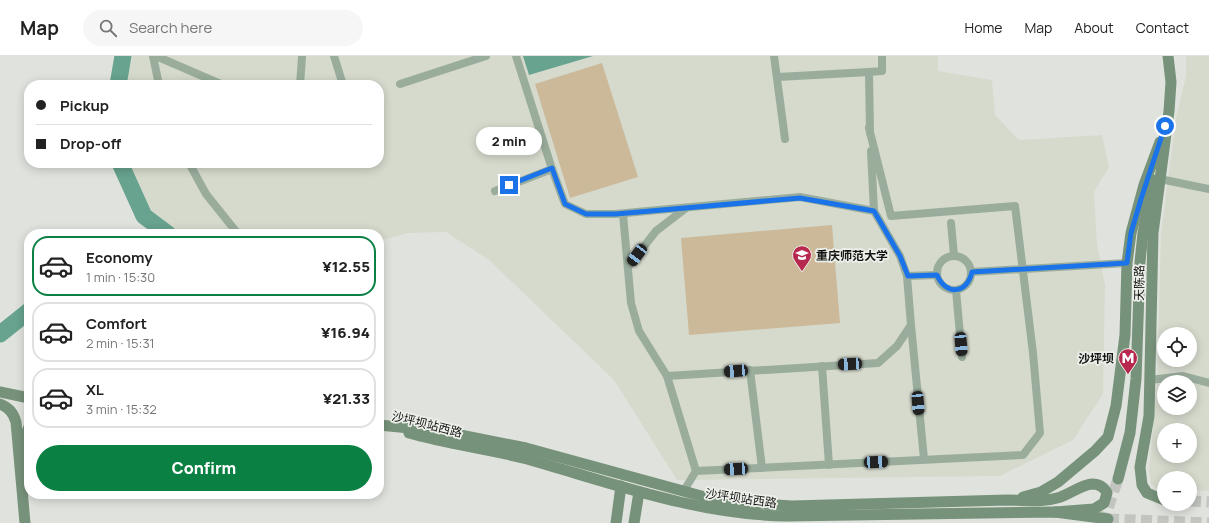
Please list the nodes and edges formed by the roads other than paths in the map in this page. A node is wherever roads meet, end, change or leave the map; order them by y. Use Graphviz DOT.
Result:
graph roads {
  1 [pos="153,56"];
  2 [pos="156,56"];
  3 [pos="303,56"];
  4 [pos="334,56"];
  5 [pos="486,56"];
  6 [pos="516,56"];
  7 [pos="774,56"];
  8 [pos="882,56"];
  9 [pos="1168,56"];
  10 [pos="869,72"];
  11 [pos="778,77"];
  12 [pos="158,80"];
  13 [pos="211,80"];
  14 [pos="301,80"];
  15 [pos="341,80"];
  16 [pos="400,84"];
  17 [pos="1169,111"];
  18 [pos="869,128"];
  19 [pos="785,139"];
  20 [pos="192,168"];
  21 [pos="552,168"];
  22 [pos="1160,179"];
  23 [pos="1209,189"];
  24 [pos="495,191"];
  25 [pos="687,208"];
  26 [pos="874,211"];
  27 [pos="624,214"];
  28 [pos="951,223"];
  29 [pos="234,229"];
  30 [pos="954,255"];
  31 [pos="1127,263"];
  32 [pos="628,267"];
  33 [pos="1024,268"];
  34 [pos="972,272"];
  35 [pos="937,275"];
  36 [pos="908,276"];
  37 [pos="956,290"];
  38 [pos="911,325"];
  39 [pos="962,357"];
  40 [pos="822,366"];
  41 [pos="750,370"];
  42 [pos="667,376"];
  43 [pos="1150,380"];
  44 [pos="1209,384"];
  45 [pos="0,392"];
  46 [pos="24,397"];
  47 [pos="0,404"];
  48 [pos="384,425"];
  49 [pos="384,426"];
  50 [pos="24,439"];
  51 [pos="20,448"];
  52 [pos="924,459"];
  53 [pos="829,465"];
  54 [pos="762,468"];
  55 [pos="696,471"];
  56 [pos="1118,478"];
  57 [pos="621,486"];
  58 [pos="639,492"];
  59 [pos="683,492"];
  60 [pos="1157,497"];
  61 [pos="24,498"];
  62 [pos="24,499"];
  63 [pos="1007,500"];
  64 [pos="1056,512"];
  65 [pos="1108,519"];
  66 [pos="26,523"];
  67 [pos="616,523"];
  68 [pos="634,523"];
  1 -- 12 [label="street"];
  2 -- 13 [label="street"];
  3 -- 14 [label="street"];
  4 -- 15 [label="street"];
  5 -- 16 [label="street"];
  6 -- 21 [label="street"];
  7 -- 11 [label="street"];
  8 -- 10 [label="street"];
  9 -- 17 [label="main road, 天陈路"];
  10 -- 11 [label="street"];
  10 -- 18 [label="street"];
  11 -- 19 [label="street"];
  17 -- 22 [label="main road, 天陈路"];
  17 -- 31 [label="main road"];
  17 -- 56 [label="main road"];
  18 -- 26 [label="street"];
  18 -- 33 [label="street"];
  20 -- 29 [label="street"];
  21 -- 24 [label="street"];
  21 -- 27 [label="street"];
  22 -- 23 [label="street"];
  22 -- 43 [label="main road, 天陈路"];
  25 -- 26 [label="street"];
  25 -- 27 [label="street"];
  25 -- 32 [label="street"];
  26 -- 36 [label="street"];
  27 -- 32 [label="street"];
  28 -- 30 [label="street"];
  30 -- 34 [label="street"];
  30 -- 35 [label="street"];
  31 -- 33 [label="street"];
  31 -- 63 [label="main road"];
  32 -- 42 [label="street"];
  33 -- 34 [label="street"];
  33 -- 52 [label="street"];
  34 -- 37 [label="street"];
  35 -- 36 [label="street"];
  35 -- 37 [label="street"];
  36 -- 38 [label="street"];
  37 -- 39 [label="street"];
  38 -- 40 [label="street"];
  38 -- 52 [label="street"];
  40 -- 41 [label="street"];
  40 -- 53 [label="street"];
  41 -- 42 [label="street"];
  41 -- 54 [label="street"];
  42 -- 55 [label="street"];
  43 -- 44 [label="street"];
  43 -- 60 [label="main road, 天陈路"];
  45 -- 46 [label="main road"];
  47 -- 51 [label="main road"];
  48 -- 59 [label="main road, 沙坪坝站西路"];
  49 -- 57 [label="main road, 沙坪坝站西路"];
  50 -- 51 [label="main road"];
  51 -- 61 [label="main road"];
  52 -- 53 [label="street"];
  53 -- 54 [label="street"];
  54 -- 55 [label="street"];
  55 -- 59 [label="street"];
  57 -- 58 [label="main road, 沙坪坝站西路"];
  57 -- 67 [label="main road"];
  58 -- 64 [label="main road, 沙坪坝站西路"];
  58 -- 68 [label="main road"];
  59 -- 63 [label="main road, 沙坪坝站西路"];
  62 -- 66 [label="main road"];
  63 -- 64 [label="main road"];
  64 -- 65 [label="main road, 沙坪坝站西路"];
}
